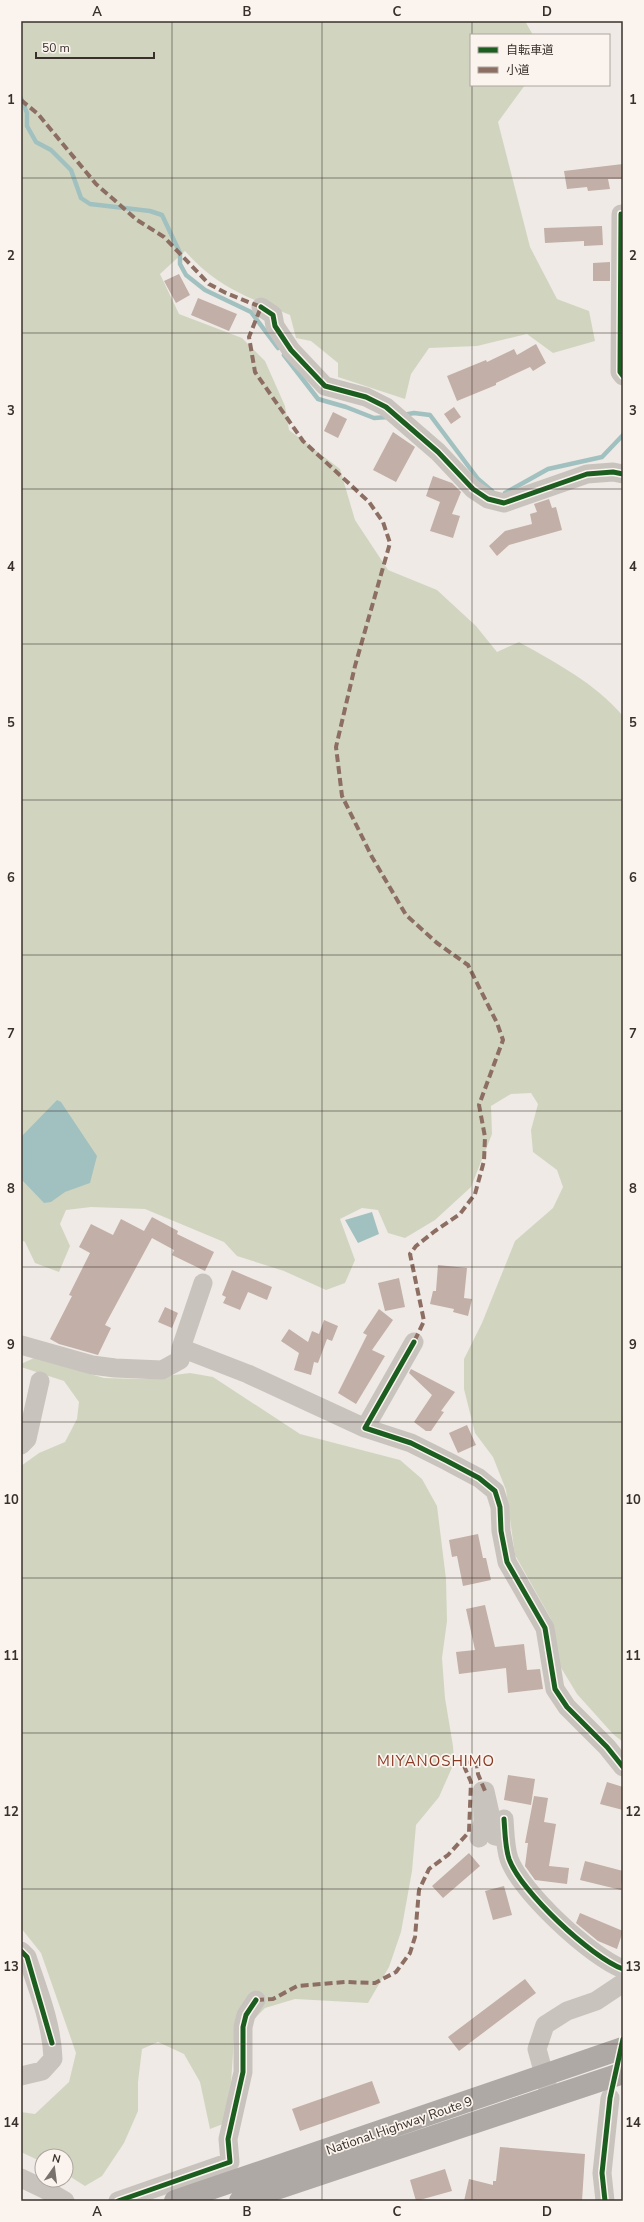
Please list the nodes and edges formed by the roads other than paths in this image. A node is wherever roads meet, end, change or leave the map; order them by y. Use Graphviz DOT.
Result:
graph roads {
  1 [pos="623,214"];
  2 [pos="621,297"];
  3 [pos="261,307"];
  4 [pos="623,376"];
  5 [pos="623,474"];
  6 [pos="203,1282"];
  7 [pos="414,1342"];
  8 [pos="21,1345"];
  9 [pos="181,1348"];
  10 [pos="40,1381"];
  11 [pos="365,1428"];
  12 [pos="21,1445"];
  13 [pos="623,1767"];
  14 [pos="480,1838"];
  15 [pos="21,1951"];
  16 [pos="623,1969"];
  17 [pos="623,1983"];
  18 [pos="256,2000"];
  19 [pos="623,2048"];
  20 [pos="623,2073"];
  21 [pos="544,2075"];
  22 [pos="21,2076"];
  23 [pos="551,2097"];
  24 [pos="610,2098"];
  25 [pos="21,2178"];
  26 [pos="65,2201"];
  27 [pos="118,2201"];
  28 [pos="175,2201"];
  29 [pos="240,2201"];
  30 [pos="605,2201"];
  1 -- 2 [label="street"];
  2 -- 4 [label="street"];
  3 -- 5 [label="street"];
  6 -- 9 [label="street"];
  7 -- 11 [label="street"];
  8 -- 9 [label="street"];
  9 -- 11 [label="street"];
  10 -- 12 [label="street"];
  11 -- 13 [label="street"];
  14 -- 16 [label="street"];
  15 -- 22 [label="street"];
  17 -- 21 [label="street"];
  18 -- 27 [label="street"];
  19 -- 21 [label="highway, National Highway Route 9"];
  20 -- 23 [label="highway, National Highway Route 9"];
  21 -- 23 [label="street"];
  21 -- 28 [label="highway, National Highway Route 9"];
  23 -- 29 [label="highway, National Highway Route 9"];
  24 -- 30 [label="street"];
  25 -- 26 [label="street"];
}
